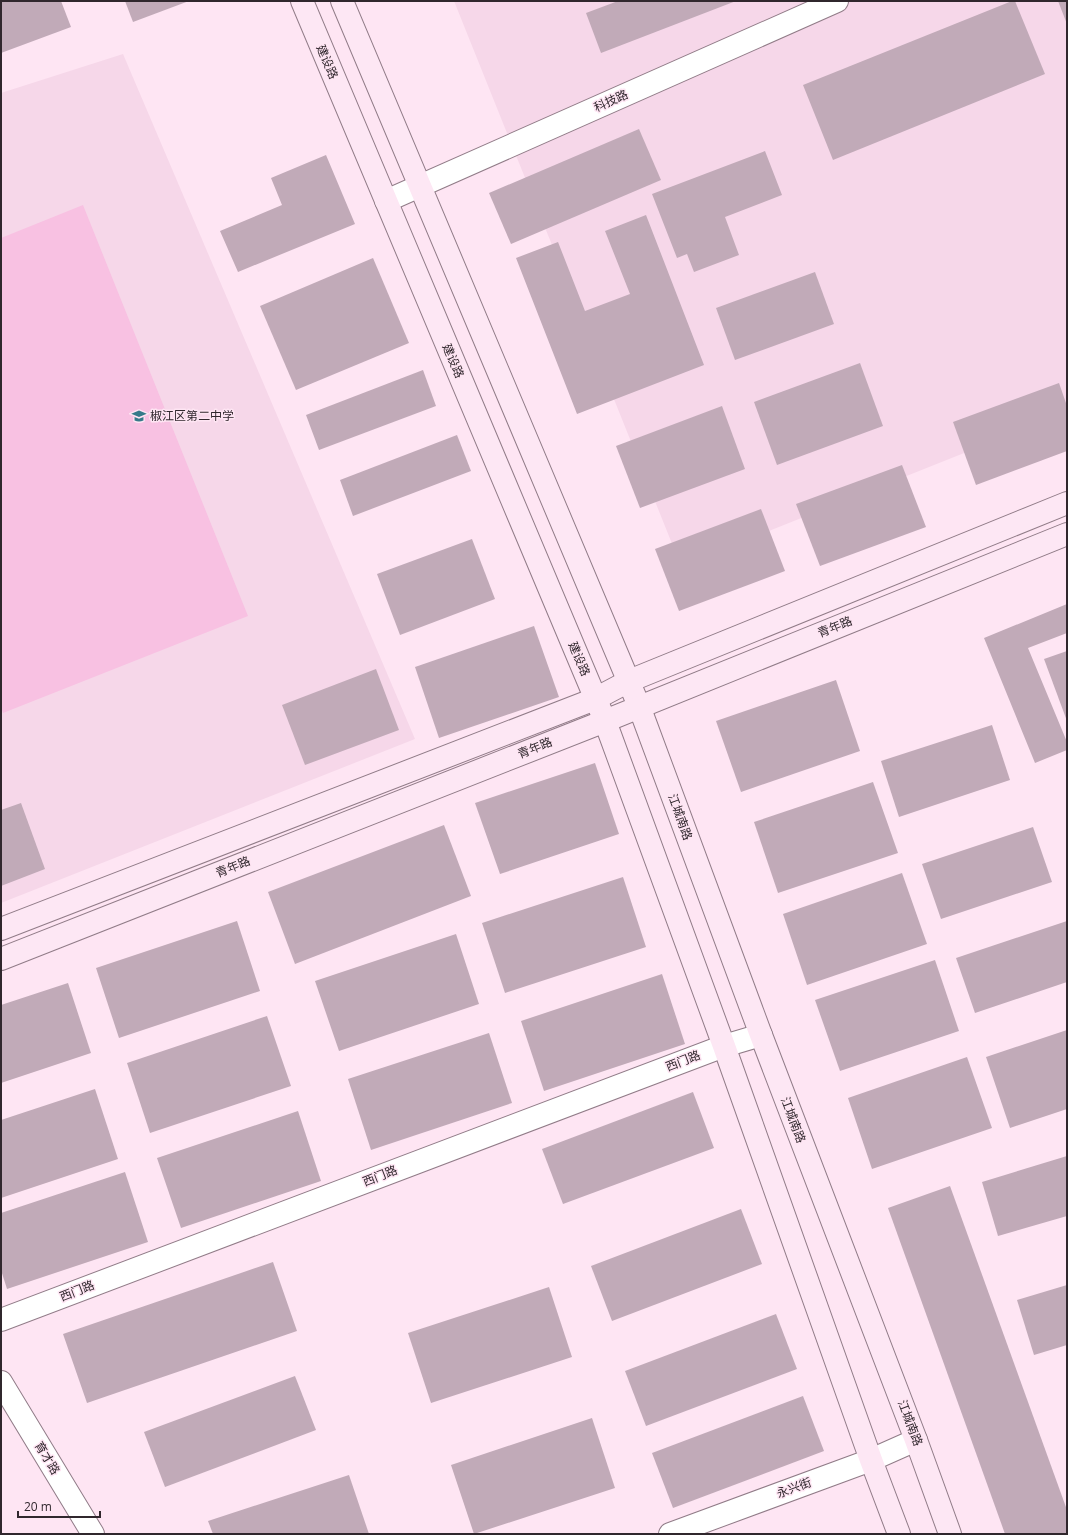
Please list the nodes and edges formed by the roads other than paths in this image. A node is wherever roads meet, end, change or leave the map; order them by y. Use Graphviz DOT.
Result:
graph roads {
  1 [pos="302,1"];
  2 [pos="342,1"];
  3 [pos="837,1"];
  4 [pos="420,186"];
  5 [pos="386,201"];
  6 [pos="1067,503"];
  7 [pos="1067,534"];
  8 [pos="629,681"];
  9 [pos="595,698"];
  10 [pos="639,706"];
  11 [pos="605,720"];
  12 [pos="1,928"];
  13 [pos="1,959"];
  14 [pos="761,1035"];
  15 [pos="724,1046"];
  16 [pos="1,1320"];
  17 [pos="1,1382"];
  18 [pos="916,1440"];
  19 [pos="871,1460"];
  20 [pos="93,1534"];
  21 [pos="670,1534"];
  22 [pos="899,1534"];
  23 [pos="950,1534"];
  1 -- 5 [label="main road, 建设路"];
  2 -- 4 [label="main road"];
  3 -- 4 [label="street, 科技路"];
  4 -- 5 [label="street, 科技路"];
  4 -- 8 [label="main road"];
  5 -- 9 [label="main road, 建设路"];
  6 -- 8 [label="main road"];
  7 -- 10 [label="main road, 青年路"];
  8 -- 9 [label="main road"];
  8 -- 10 [label="main road"];
  9 -- 11 [label="main road, 建设路"];
  9 -- 12 [label="main road"];
  10 -- 11 [label="main road, 青年路"];
  10 -- 14 [label="main road, 江城南路"];
  11 -- 13 [label="main road, 青年路"];
  11 -- 15 [label="main road"];
  14 -- 15 [label="street, 西门路"];
  14 -- 18 [label="main road, 江城南路"];
  15 -- 16 [label="street, 西门路"];
  15 -- 19 [label="main road"];
  17 -- 20 [label="street, 育才路"];
  18 -- 19 [label="street, 永兴街"];
  18 -- 23 [label="main road, 江城南路"];
  19 -- 21 [label="street, 永兴街"];
  19 -- 22 [label="main road"];
}
